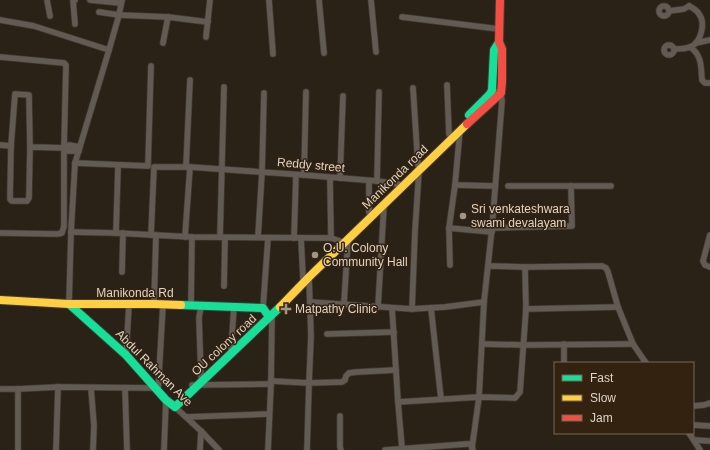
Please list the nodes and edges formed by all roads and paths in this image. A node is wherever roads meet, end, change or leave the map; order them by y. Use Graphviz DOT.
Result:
graph roads {
  1 [pos="47,0"];
  2 [pos="75,0"];
  3 [pos="90,0"];
  4 [pos="210,0"];
  5 [pos="268,0"];
  6 [pos="319,0"];
  7 [pos="371,0"];
  8 [pos="500,0"];
  9 [pos="121,1"];
  10 [pos="689,3"];
  11 [pos="669,11"];
  12 [pos="98,12"];
  13 [pos="119,15"];
  14 [pos="50,16"];
  15 [pos="168,17"];
  16 [pos="402,17"];
  17 [pos="0,20"];
  18 [pos="208,22"];
  19 [pos="75,24"];
  20 [pos="499,29"];
  21 [pos="206,37"];
  22 [pos="710,40"];
  23 [pos="163,43"];
  24 [pos="696,43"];
  25 [pos="690,47"];
  26 [pos="675,49"];
  27 [pos="109,50"];
  28 [pos="376,52"];
  29 [pos="324,53"];
  30 [pos="273,54"];
  31 [pos="0,57"];
  32 [pos="498,65"];
  33 [pos="151,66"];
  34 [pos="190,80"];
  35 [pos="710,83"];
  36 [pos="446,85"];
  37 [pos="492,86"];
  38 [pos="224,87"];
  39 [pos="413,88"];
  40 [pos="306,92"];
  41 [pos="379,92"];
  42 [pos="264,93"];
  43 [pos="501,93"];
  44 [pos="343,96"];
  45 [pos="460,130"];
  46 [pos="449,134"];
  47 [pos="0,145"];
  48 [pos="11,146"];
  49 [pos="30,147"];
  50 [pos="66,148"];
  51 [pos="79,149"];
  52 [pos="76,163"];
  53 [pos="118,166"];
  54 [pos="148,166"];
  55 [pos="154,167"];
  56 [pos="188,167"];
  57 [pos="419,168"];
  58 [pos="222,169"];
  59 [pos="262,172"];
  60 [pos="296,175"];
  61 [pos="304,175"];
  62 [pos="330,178"];
  63 [pos="340,178"];
  64 [pos="369,181"];
  65 [pos="377,181"];
  66 [pos="398,184"];
  67 [pos="455,186"];
  68 [pos="495,186"];
  69 [pos="508,186"];
  70 [pos="571,186"];
  71 [pos="610,186"];
  72 [pos="384,205"];
  73 [pos="369,212"];
  74 [pos="448,228"];
  75 [pos="492,230"];
  76 [pos="71,232"];
  77 [pos="0,233"];
  78 [pos="116,233"];
  79 [pos="122,233"];
  80 [pos="153,235"];
  81 [pos="710,235"];
  82 [pos="185,237"];
  83 [pos="192,237"];
  84 [pos="222,238"];
  85 [pos="258,238"];
  86 [pos="268,238"];
  87 [pos="294,238"];
  88 [pos="301,238"];
  89 [pos="331,238"];
  90 [pos="344,240"];
  91 [pos="450,265"];
  92 [pos="488,266"];
  93 [pos="524,267"];
  94 [pos="710,267"];
  95 [pos="122,272"];
  96 [pos="306,278"];
  97 [pos="224,286"];
  98 [pos="0,300"];
  99 [pos="310,302"];
  100 [pos="484,302"];
  101 [pos="344,303"];
  102 [pos="69,304"];
  103 [pos="129,304"];
  104 [pos="154,304"];
  105 [pos="164,304"];
  106 [pos="191,305"];
  107 [pos="201,306"];
  108 [pos="234,307"];
  109 [pos="378,307"];
  110 [pos="618,307"];
  111 [pos="392,308"];
  112 [pos="431,308"];
  113 [pos="412,309"];
  114 [pos="526,309"];
  115 [pos="267,313"];
  116 [pos="394,332"];
  117 [pos="327,334"];
  118 [pos="482,344"];
  119 [pos="564,344"];
  120 [pos="633,344"];
  121 [pos="524,345"];
  122 [pos="231,348"];
  123 [pos="126,355"];
  124 [pos="564,362"];
  125 [pos="645,362"];
  126 [pos="396,370"];
  127 [pos="197,382"];
  128 [pos="271,382"];
  129 [pos="309,383"];
  130 [pos="58,388"];
  131 [pos="91,388"];
  132 [pos="125,388"];
  133 [pos="0,389"];
  134 [pos="18,389"];
  135 [pos="157,390"];
  136 [pos="479,397"];
  137 [pos="441,399"];
  138 [pos="398,402"];
  139 [pos="710,403"];
  140 [pos="171,404"];
  141 [pos="694,406"];
  142 [pos="269,414"];
  143 [pos="340,416"];
  144 [pos="187,417"];
  145 [pos="694,425"];
  146 [pos="710,426"];
  147 [pos="201,431"];
  148 [pos="690,434"];
  149 [pos="694,440"];
  150 [pos="710,441"];
  151 [pos="402,448"];
  152 [pos="473,449"];
  153 [pos="18,450"];
  154 [pos="56,450"];
  155 [pos="93,450"];
  156 [pos="127,450"];
  157 [pos="164,450"];
  158 [pos="200,450"];
  159 [pos="219,450"];
  160 [pos="268,450"];
  161 [pos="307,450"];
  162 [pos="341,450"];
  163 [pos="385,450"];
  164 [pos="700,450"];
  1 -- 14 [label="street"];
  2 -- 19 [label="street"];
  3 -- 9 [label="street"];
  4 -- 18 [label="street"];
  5 -- 30 [label="street"];
  6 -- 29 [label="street"];
  7 -- 28 [label="street"];
  8 -- 20 [label="street"];
  9 -- 13 [label="street"];
  10 -- 11 [label="street"];
  10 -- 24 [label="street"];
  12 -- 13 [label="street"];
  13 -- 15 [label="street"];
  13 -- 27 [label="street"];
  15 -- 18 [label="street"];
  15 -- 23 [label="street"];
  16 -- 20 [label="street"];
  17 -- 27 [label="street"];
  18 -- 21 [label="street"];
  20 -- 32 [label="street"];
  22 -- 24 [label="street"];
  24 -- 25 [label="street"];
  25 -- 26 [label="street"];
  25 -- 35 [label="street"];
  27 -- 51 [label="street"];
  31 -- 50 [label="street"];
  32 -- 37 [label="street"];
  32 -- 43 [label="street"];
  33 -- 54 [label="street"];
  34 -- 56 [label="street"];
  36 -- 46 [label="street"];
  37 -- 43 [label="street"];
  37 -- 46 [label="street, Manikonda road"];
  38 -- 58 [label="street"];
  39 -- 57 [label="street"];
  40 -- 61 [label="street"];
  41 -- 65 [label="street"];
  42 -- 59 [label="street"];
  43 -- 45 [label="street, Manikonda road"];
  43 -- 68 [label="street"];
  44 -- 63 [label="street"];
  45 -- 57 [label="street, Manikonda road"];
  45 -- 67 [label="street"];
  46 -- 57 [label="street, Manikonda road"];
  47 -- 48 [label="street"];
  48 -- 49 [label="street"];
  48 -- 49 [label="street"];
  49 -- 50 [label="street"];
  50 -- 51 [label="street"];
  50 -- 77 [label="street"];
  51 -- 52 [label="street"];
  52 -- 53 [label="street, Reddy street"];
  52 -- 76 [label="street"];
  53 -- 54 [label="street, Reddy street"];
  53 -- 78 [label="street"];
  54 -- 55 [label="street, Reddy street"];
  55 -- 56 [label="street, Reddy street"];
  55 -- 80 [label="street"];
  56 -- 58 [label="street, Reddy street"];
  56 -- 82 [label="street"];
  57 -- 66 [label="street, Manikonda road"];
  57 -- 72 [label="street, Manikonda road"];
  57 -- 113 [label="street"];
  58 -- 59 [label="street, Reddy street"];
  58 -- 84 [label="street"];
  59 -- 60 [label="street, Reddy street"];
  59 -- 85 [label="street"];
  60 -- 61 [label="street, Reddy street"];
  60 -- 87 [label="street"];
  61 -- 62 [label="street, Reddy street"];
  62 -- 63 [label="street, Reddy street"];
  62 -- 89 [label="street"];
  63 -- 64 [label="street, Reddy street"];
  64 -- 65 [label="street, Reddy street"];
  64 -- 73 [label="street"];
  65 -- 66 [label="street, Reddy street"];
  66 -- 73 [label="street, Manikonda road"];
  67 -- 68 [label="street"];
  67 -- 74 [label="street"];
  68 -- 75 [label="street"];
  69 -- 70 [label="street"];
  70 -- 71 [label="street"];
  70 -- 75 [label="street"];
  72 -- 90 [label="street, Manikonda road"];
  72 -- 109 [label="street"];
  73 -- 90 [label="street, Manikonda road"];
  74 -- 75 [label="street"];
  74 -- 91 [label="street"];
  75 -- 92 [label="street"];
  76 -- 78 [label="street"];
  76 -- 102 [label="street"];
  78 -- 79 [label="street"];
  79 -- 80 [label="street"];
  79 -- 95 [label="street"];
  80 -- 82 [label="street"];
  80 -- 104 [label="street"];
  81 -- 94 [label="street"];
  82 -- 83 [label="street"];
  83 -- 84 [label="street"];
  83 -- 106 [label="street"];
  84 -- 85 [label="street"];
  84 -- 97 [label="street"];
  85 -- 86 [label="street"];
  86 -- 87 [label="street"];
  86 -- 115 [label="street"];
  87 -- 88 [label="street"];
  88 -- 89 [label="street"];
  88 -- 96 [label="street"];
  89 -- 90 [label="street"];
  90 -- 96 [label="street, Manikonda road"];
  90 -- 101 [label="street"];
  92 -- 93 [label="street"];
  92 -- 100 [label="street"];
  93 -- 110 [label="street"];
  93 -- 114 [label="street"];
  96 -- 99 [label="street"];
  96 -- 115 [label="street, Manikonda road"];
  98 -- 102 [label="street, Manikonda Rd"];
  99 -- 101 [label="street"];
  99 -- 129 [label="street"];
  100 -- 112 [label="street"];
  100 -- 118 [label="street"];
  101 -- 109 [label="street"];
  102 -- 103 [label="street, Manikonda Rd"];
  102 -- 123 [label="street, Abdul Rahman Ave"];
  103 -- 104 [label="street, Manikonda Rd"];
  103 -- 123 [label="street"];
  104 -- 105 [label="street, Manikonda Rd"];
  105 -- 106 [label="street, Manikonda Rd"];
  105 -- 135 [label="street"];
  106 -- 107 [label="street, Manikonda Rd"];
  107 -- 108 [label="street, Manikonda Rd"];
  107 -- 127 [label="street"];
  108 -- 115 [label="street, Manikonda Rd"];
  108 -- 122 [label="street"];
  109 -- 111 [label="street"];
  110 -- 114 [label="street"];
  110 -- 120 [label="street"];
  111 -- 113 [label="street"];
  111 -- 116 [label="street"];
  112 -- 113 [label="street"];
  112 -- 137 [label="street"];
  114 -- 121 [label="street"];
  115 -- 122 [label="street, OU colony road"];
  115 -- 127 [label="street, OU colony road"];
  115 -- 128 [label="street"];
  116 -- 117 [label="street"];
  116 -- 126 [label="street"];
  118 -- 121 [label="street"];
  118 -- 136 [label="street"];
  119 -- 120 [label="street"];
  119 -- 121 [label="street"];
  119 -- 124 [label="street"];
  120 -- 125 [label="street"];
  121 -- 136 [label="street"];
  122 -- 127 [label="street, OU colony road"];
  123 -- 135 [label="street, Abdul Rahman Ave"];
  126 -- 129 [label="street"];
  126 -- 138 [label="street"];
  127 -- 128 [label="street"];
  127 -- 140 [label="street, OU colony road"];
  128 -- 129 [label="street"];
  128 -- 142 [label="street"];
  129 -- 161 [label="street"];
  130 -- 131 [label="street"];
  130 -- 134 [label="street"];
  130 -- 154 [label="street"];
  131 -- 132 [label="street"];
  131 -- 155 [label="street"];
  132 -- 135 [label="street"];
  132 -- 156 [label="street"];
  133 -- 134 [label="street"];
  134 -- 153 [label="street"];
  135 -- 140 [label="street, Abdul Rahman Ave"];
  136 -- 137 [label="street"];
  136 -- 152 [label="street"];
  137 -- 138 [label="street"];
  138 -- 151 [label="street"];
  139 -- 141 [label="street"];
  140 -- 144 [label="street, Abdul Rahman Ave"];
  140 -- 157 [label="street"];
  142 -- 144 [label="street"];
  142 -- 160 [label="street"];
  143 -- 162 [label="street"];
  144 -- 147 [label="street, Abdul Rahman Ave"];
  145 -- 146 [label="street"];
  147 -- 158 [label="street"];
  147 -- 159 [label="street, Abdul Rahman Ave"];
  148 -- 149 [label="street"];
  149 -- 150 [label="street"];
  149 -- 164 [label="street"];
  151 -- 152 [label="street"];
  151 -- 163 [label="street"];
}
